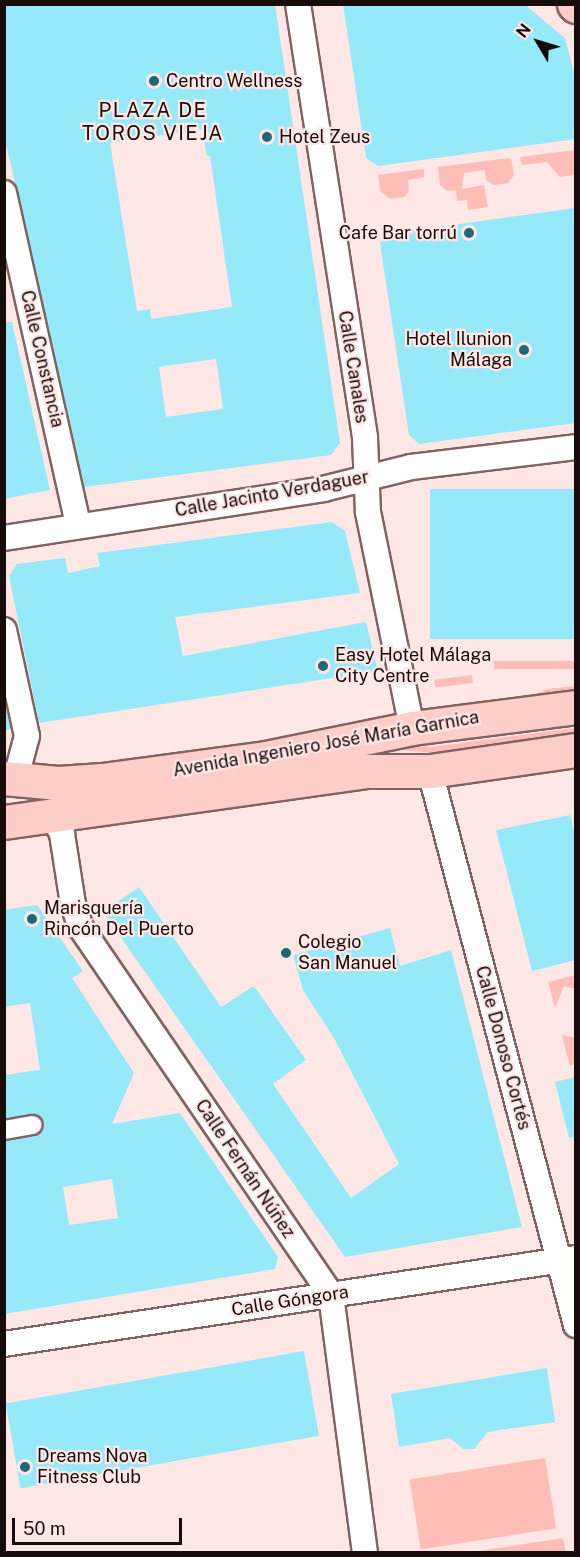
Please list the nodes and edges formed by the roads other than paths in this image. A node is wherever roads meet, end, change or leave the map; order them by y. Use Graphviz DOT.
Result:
graph roads {
  1 [pos="298,4"];
  2 [pos="4,193"];
  3 [pos="576,447"];
  4 [pos="366,478"];
  5 [pos="78,525"];
  6 [pos="4,538"];
  7 [pos="4,630"];
  8 [pos="576,707"];
  9 [pos="412,728"];
  10 [pos="576,750"];
  11 [pos="430,771"];
  12 [pos="7,779"];
  13 [pos="51,813"];
  14 [pos="4,822"];
  15 [pos="33,1125"];
  16 [pos="4,1130"];
  17 [pos="567,1259"];
  18 [pos="331,1295"];
  19 [pos="576,1325"];
  20 [pos="4,1344"];
  21 [pos="365,1552"];
  1 -- 4 [label="street, Calle Canales"];
  2 -- 5 [label="street, Calle Constancia"];
  3 -- 4 [label="street, Calle Jacinto Verdaguer"];
  4 -- 5 [label="street, Calle Jacinto Verdaguer"];
  4 -- 9 [label="street, Calle Canales"];
  5 -- 6 [label="street, Calle Jacinto Verdaguer"];
  7 -- 12 [label="street"];
  8 -- 9 [label="main road, Avenida Ingeniero José María Garnica"];
  9 -- 12 [label="main road, Avenida Ingeniero José María Garnica"];
  10 -- 11 [label="main road, Avenida Ingeniero José María Garnica"];
  11 -- 13 [label="main road, Avenida Ingeniero José María Garnica"];
  11 -- 17 [label="street, Calle Donoso Cortés"];
  13 -- 14 [label="main road, Avenida Ingeniero José María Garnica"];
  13 -- 18 [label="street, Calle Fernán Núñez"];
  15 -- 16 [label="street"];
  17 -- 18 [label="street, Calle Góngora"];
  17 -- 19 [label="street, Calle Donoso Cortés"];
  18 -- 20 [label="street, Calle Góngora"];
  18 -- 21 [label="street, Calle Fernán Núñez"];
}
